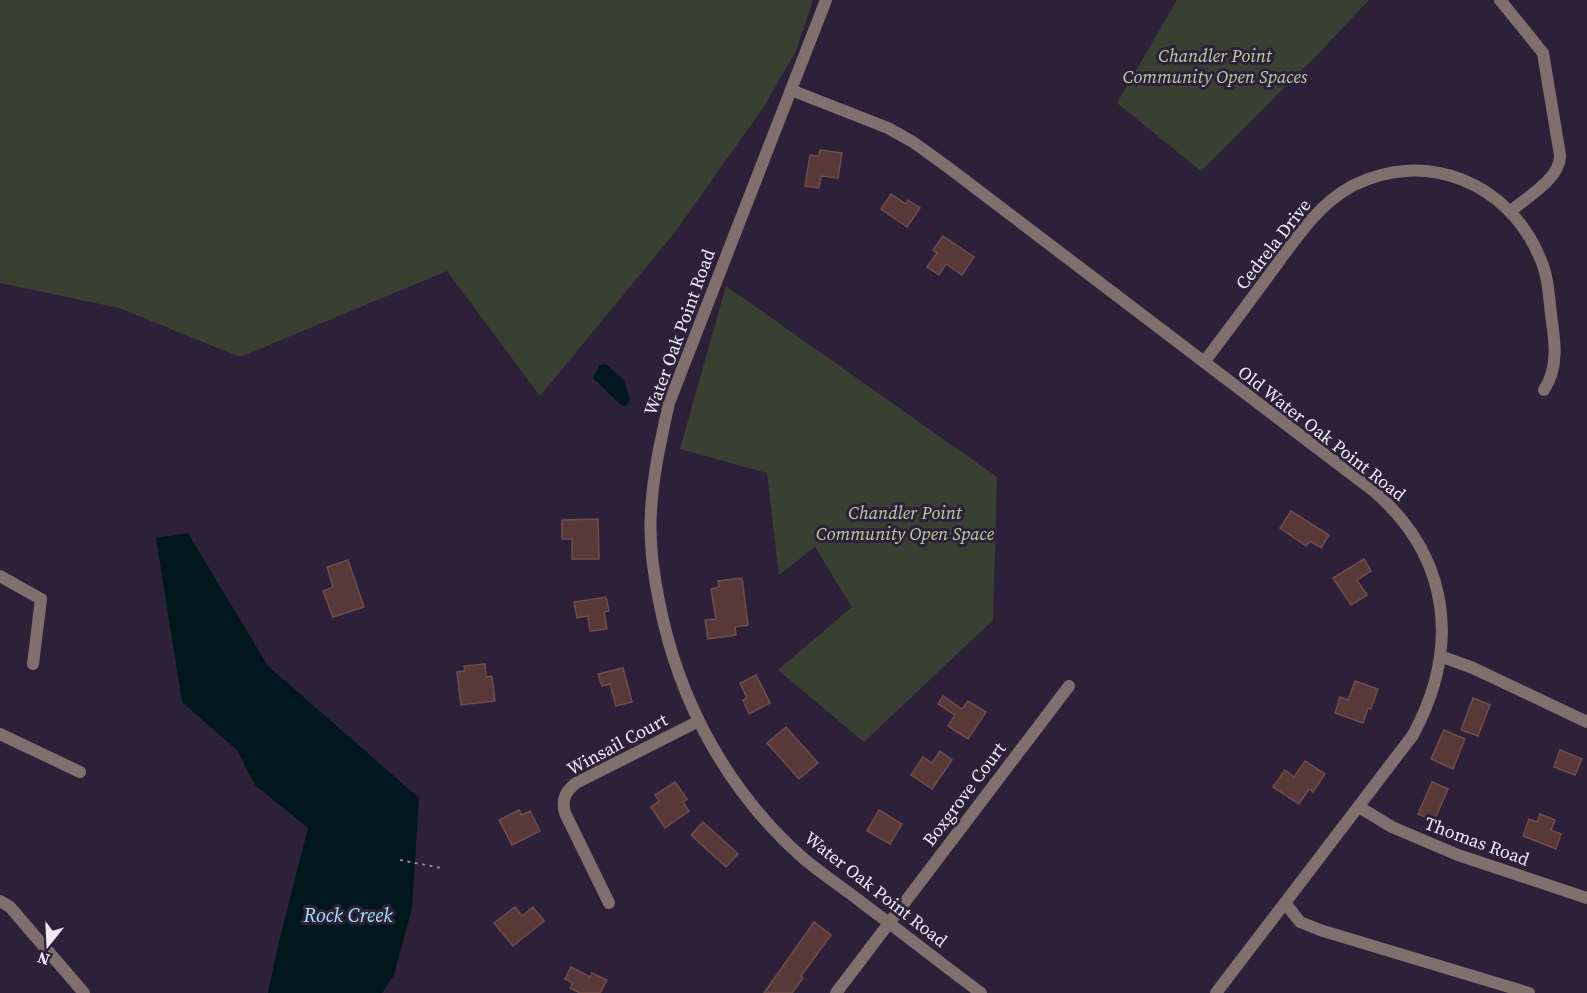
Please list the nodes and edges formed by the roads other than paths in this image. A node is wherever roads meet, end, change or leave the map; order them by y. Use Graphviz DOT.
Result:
graph roads {
  1 [pos="826,0"];
  2 [pos="1500,0"];
  3 [pos="791,90"];
  4 [pos="1511,211"];
  5 [pos="1204,362"];
  6 [pos="1545,390"];
  7 [pos="0,576"];
  8 [pos="1440,656"];
  9 [pos="33,664"];
  10 [pos="1069,686"];
  11 [pos="698,722"];
  12 [pos="1587,722"];
  13 [pos="0,734"];
  14 [pos="80,772"];
  15 [pos="1359,807"];
  16 [pos="1587,898"];
  17 [pos="0,901"];
  18 [pos="609,903"];
  19 [pos="1285,903"];
  20 [pos="889,923"];
  21 [pos="84,993"];
  22 [pos="836,993"];
  23 [pos="981,993"];
  24 [pos="1216,993"];
  25 [pos="1529,993"];
  1 -- 3 [label="street, Water Oak Point Road"];
  2 -- 4 [label="street"];
  3 -- 5 [label="street, Old Water Oak Point Road"];
  3 -- 11 [label="street, Water Oak Point Road"];
  4 -- 5 [label="street, Cedrela Drive"];
  4 -- 6 [label="street, Cedrela Drive"];
  5 -- 8 [label="street, Old Water Oak Point Road"];
  7 -- 9 [label="street"];
  8 -- 12 [label="street"];
  8 -- 15 [label="street, Old Water Oak Point Road"];
  10 -- 20 [label="street, Boxgrove Court"];
  11 -- 18 [label="street, Winsail Court"];
  11 -- 20 [label="street, Water Oak Point Road"];
  13 -- 14 [label="street"];
  15 -- 16 [label="street, Thomas Road"];
  15 -- 19 [label="street, Old Water Oak Point Road"];
  17 -- 21 [label="street"];
  19 -- 24 [label="street, Old Water Oak Point Road"];
  19 -- 25 [label="street"];
  20 -- 22 [label="street, Boxgrove Court"];
  20 -- 23 [label="street, Water Oak Point Road"];
}
